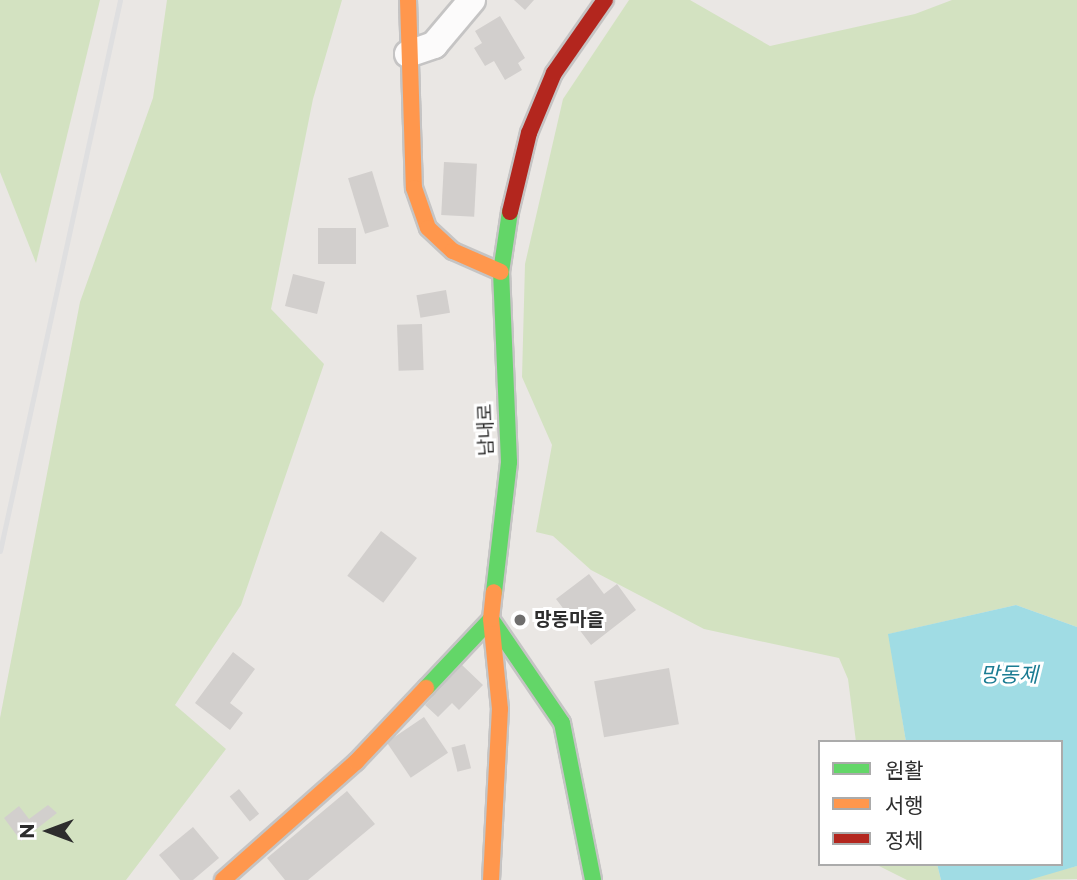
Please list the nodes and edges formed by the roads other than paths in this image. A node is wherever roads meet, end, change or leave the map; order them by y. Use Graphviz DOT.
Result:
graph roads {
  1 [pos="408,0"];
  2 [pos="472,0"];
  3 [pos="605,0"];
  4 [pos="408,54"];
  5 [pos="501,272"];
  6 [pos="491,620"];
  7 [pos="223,880"];
  8 [pos="491,880"];
  9 [pos="593,880"];
  1 -- 4 [label="street"];
  2 -- 4 [label="street"];
  3 -- 5 [label="street, 남내로"];
  4 -- 5 [label="street"];
  5 -- 6 [label="street, 남내로"];
  6 -- 7 [label="street"];
  6 -- 8 [label="street, 남내로"];
  6 -- 9 [label="street"];
}
